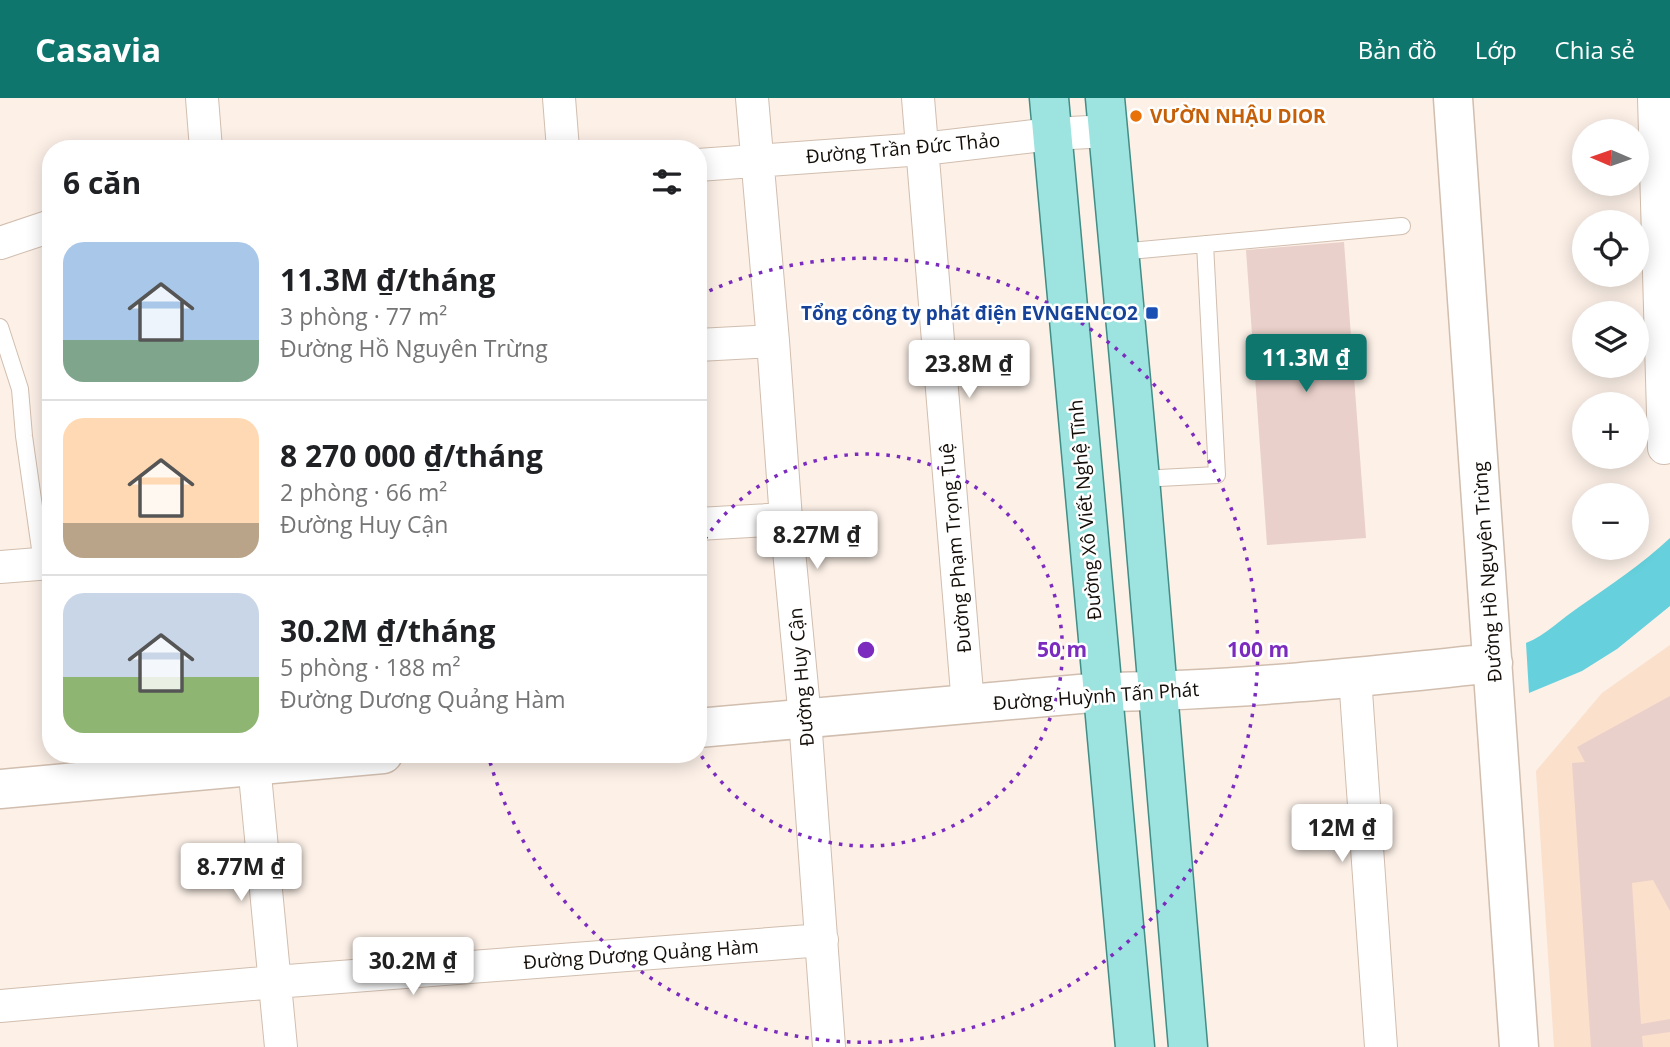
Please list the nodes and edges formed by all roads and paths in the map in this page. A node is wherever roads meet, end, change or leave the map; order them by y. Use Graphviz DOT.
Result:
graph roads {
  1 [pos="202,98"];
  2 [pos="559,98"];
  3 [pos="752,98"];
  4 [pos="918,98"];
  5 [pos="1453,98"];
  6 [pos="1654,98"];
  7 [pos="1107,114"];
  8 [pos="1050,116"];
  9 [pos="205,140"];
  10 [pos="562,140"];
  11 [pos="923,149"];
  12 [pos="756,160"];
  13 [pos="707,164"];
  14 [pos="1402,226"];
  15 [pos="42,229"];
  16 [pos="0,243"];
  17 [pos="1205,244"];
  18 [pos="1119,252"];
  19 [pos="0,327"];
  20 [pos="773,341"];
  21 [pos="707,345"];
  22 [pos="1670,438"];
  23 [pos="1140,479"];
  24 [pos="786,519"];
  25 [pos="707,523"];
  26 [pos="42,540"];
  27 [pos="42,563"];
  28 [pos="0,567"];
  29 [pos="1493,663"];
  30 [pos="1355,677"];
  31 [pos="1102,692"];
  32 [pos="1158,692"];
  33 [pos="968,705"];
  34 [pos="805,719"];
  35 [pos="707,727"];
  36 [pos="227,763"];
  37 [pos="253,763"];
  38 [pos="0,789"];
  39 [pos="822,940"];
  40 [pos="275,982"];
  41 [pos="0,1006"];
  42 [pos="281,1047"];
  43 [pos="830,1047"];
  44 [pos="1135,1047"];
  45 [pos="1188,1047"];
  46 [pos="1381,1047"];
  47 [pos="1519,1047"];
  1 -- 9 [label="street"];
  2 -- 10 [label="street"];
  3 -- 12 [label="street, Đường Huy Cận"];
  4 -- 11 [label="street, Đường Phạm Trọng Tuệ"];
  5 -- 29 [label="street, Đường Hồ Nguyên Trừng"];
  6 -- 22 [label="street"];
  7 -- 8 [label="street, Đường Trần Đức Thảo"];
  7 -- 18 [label="main road"];
  8 -- 11 [label="street, Đường Trần Đức Thảo"];
  8 -- 31 [label="main road, Đường Xô Viết Nghệ Tĩnh"];
  11 -- 12 [label="street, Đường Trần Đức Thảo"];
  11 -- 33 [label="street, Đường Phạm Trọng Tuệ"];
  12 -- 13 [label="street, Đường Trần Đức Thảo"];
  12 -- 20 [label="street, Đường Huy Cận"];
  14 -- 17 [label="lane"];
  15 -- 16 [label="street"];
  17 -- 18 [label="lane"];
  17 -- 23 [label="lane"];
  18 -- 23 [label="main road"];
  19 -- 26 [label="lane"];
  20 -- 21 [label="street"];
  20 -- 24 [label="street, Đường Huy Cận"];
  23 -- 32 [label="main road"];
  24 -- 25 [label="street"];
  24 -- 34 [label="street, Đường Huy Cận"];
  27 -- 28 [label="street"];
  29 -- 30 [label="street, Đường Huỳnh Tấn Phát"];
  29 -- 47 [label="street, Đường Hồ Nguyên Trừng"];
  30 -- 32 [label="street, Đường Huỳnh Tấn Phát"];
  30 -- 46 [label="street"];
  31 -- 32 [label="street, Đường Huỳnh Tấn Phát"];
  31 -- 33 [label="street, Đường Huỳnh Tấn Phát"];
  31 -- 44 [label="main road, Đường Xô Viết Nghệ Tĩnh"];
  32 -- 45 [label="main road"];
  33 -- 34 [label="street, Đường Huỳnh Tấn Phát"];
  34 -- 35 [label="street, Đường Huỳnh Tấn Phát"];
  34 -- 39 [label="street, Đường Huy Cận"];
  36 -- 38 [label="street"];
  37 -- 40 [label="street"];
  39 -- 40 [label="street, Đường Dương Quảng Hàm"];
  39 -- 43 [label="street, Đường Huy Cận"];
  40 -- 41 [label="street, Đường Dương Quảng Hàm"];
  40 -- 42 [label="street"];
}
